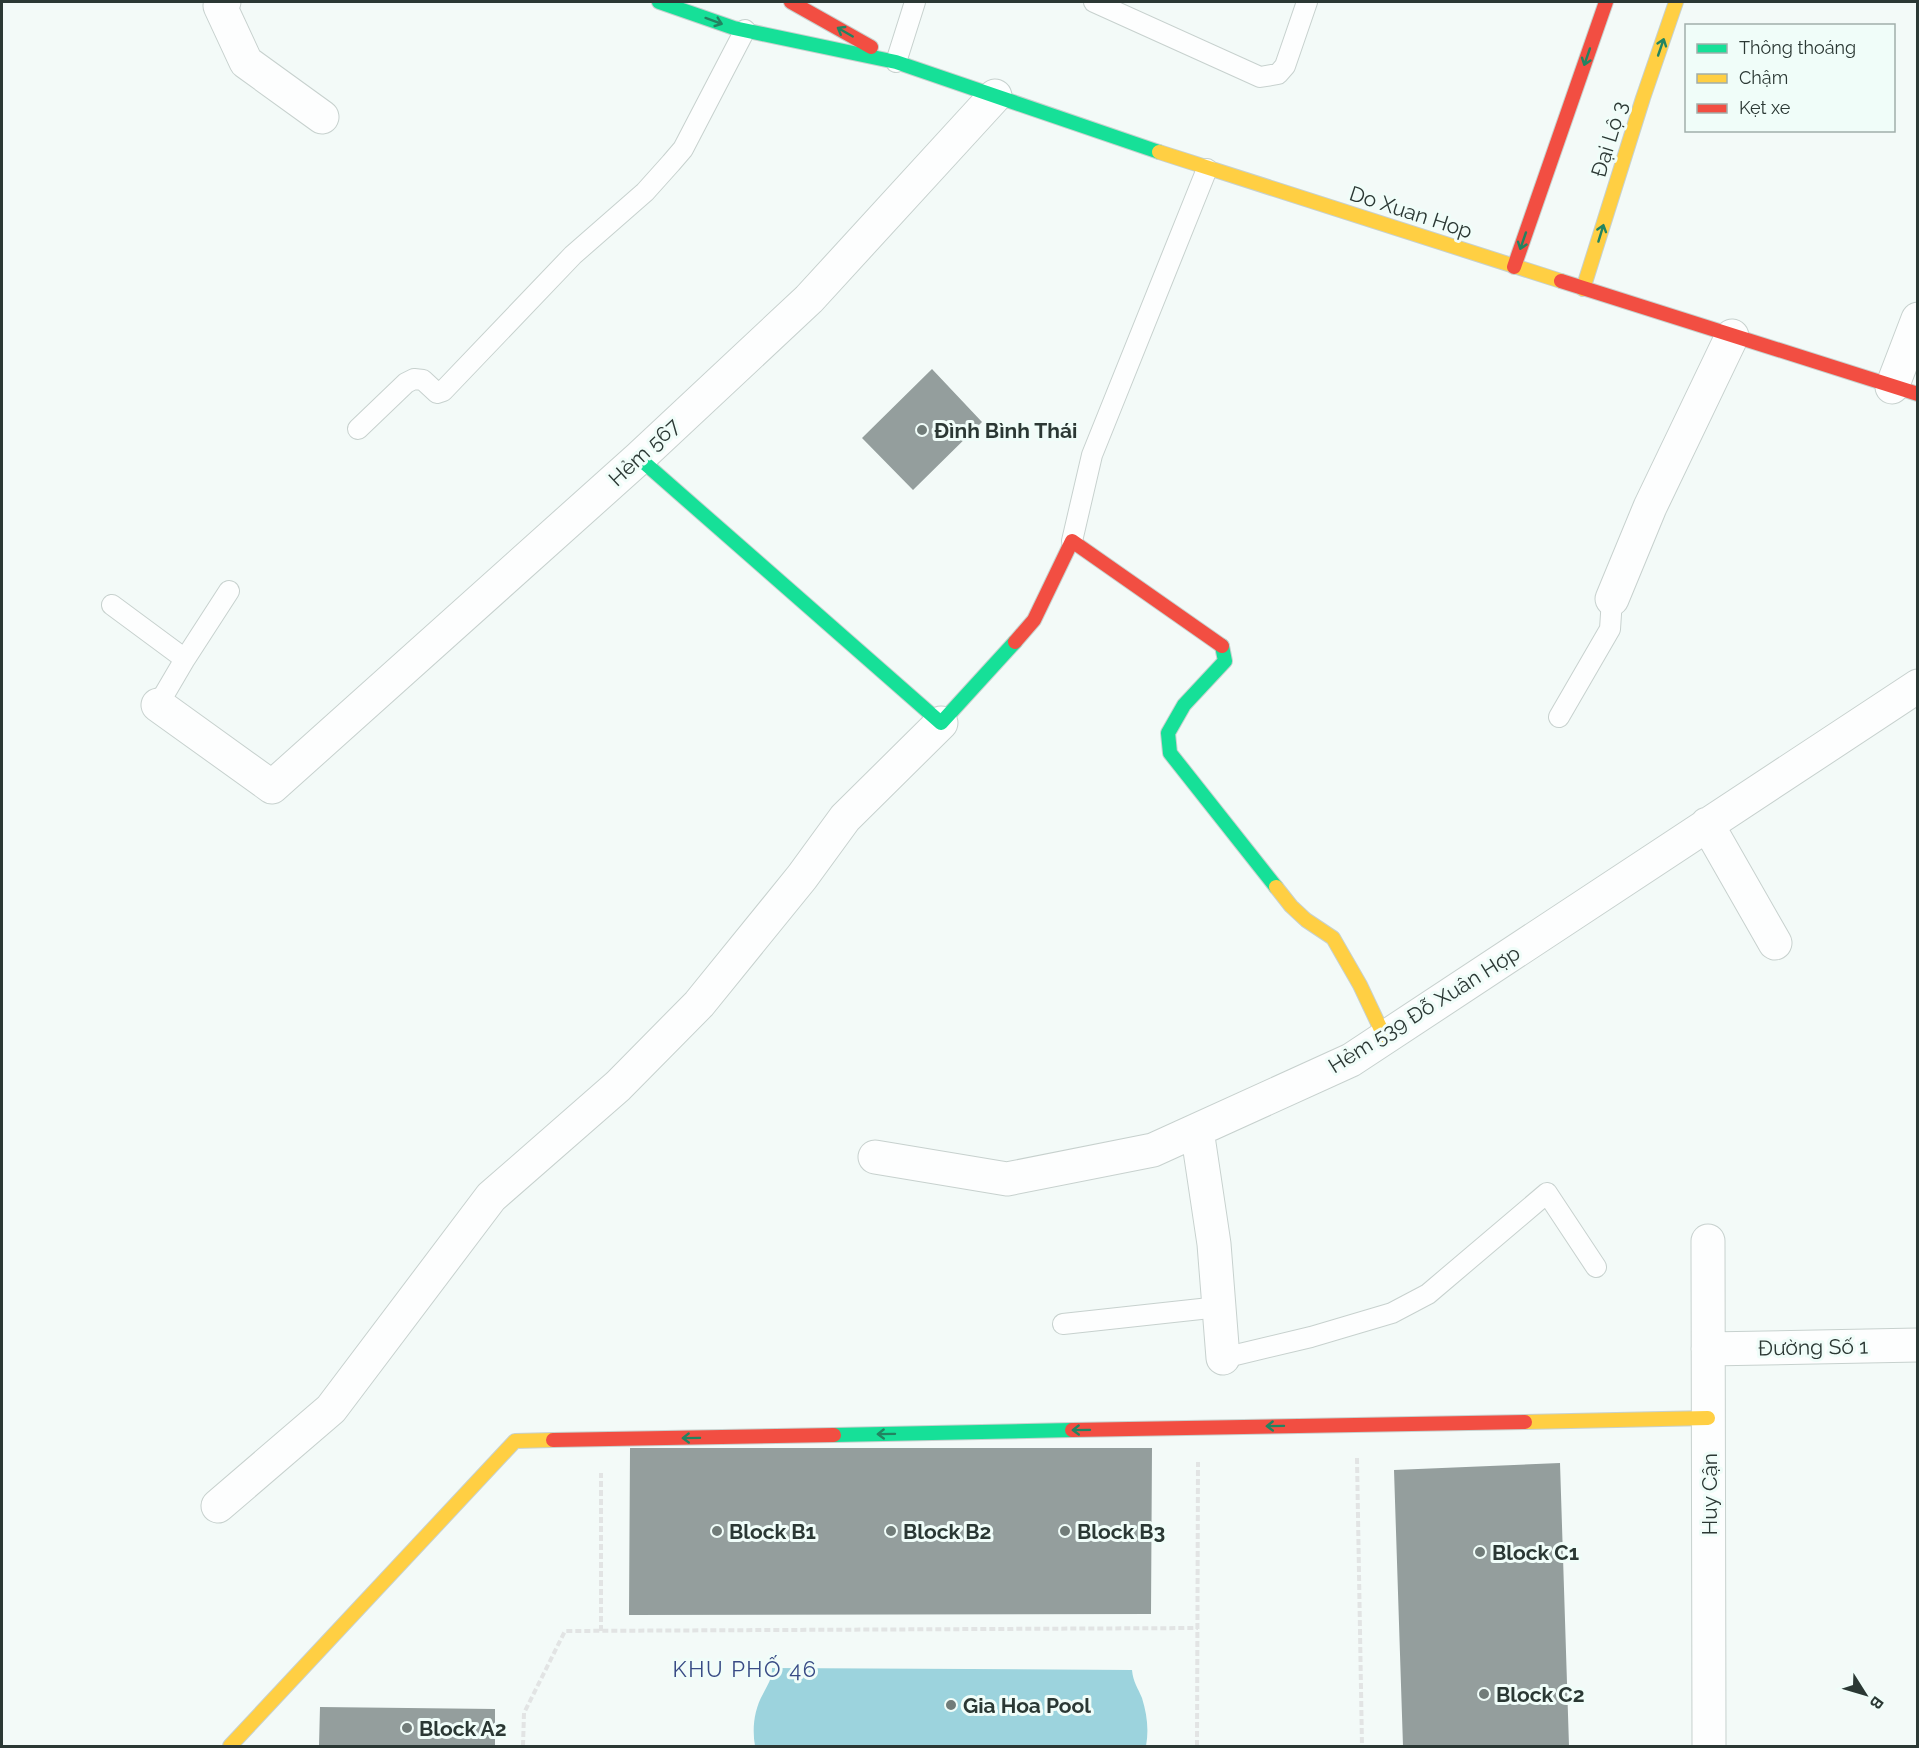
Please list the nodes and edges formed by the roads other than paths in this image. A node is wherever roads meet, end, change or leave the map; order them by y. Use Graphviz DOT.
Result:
graph roads {
  1 [pos="224,2"];
  2 [pos="659,2"];
  3 [pos="791,2"];
  4 [pos="915,2"];
  5 [pos="1094,2"];
  6 [pos="1307,2"];
  7 [pos="1606,2"];
  8 [pos="1676,2"];
  9 [pos="745,30"];
  10 [pos="896,62"];
  11 [pos="995,96"];
  12 [pos="322,117"];
  13 [pos="1207,170"];
  14 [pos="1514,267"];
  15 [pos="1583,289"];
  16 [pos="1917,319"];
  17 [pos="1732,336"];
  18 [pos="1905,390"];
  19 [pos="358,429"];
  20 [pos="639,458"];
  21 [pos="1072,541"];
  22 [pos="229,591"];
  23 [pos="1611,600"];
  24 [pos="112,604"];
  25 [pos="185,659"];
  26 [pos="1917,686"];
  27 [pos="158,705"];
  28 [pos="1559,717"];
  29 [pos="941,723"];
  30 [pos="1707,824"];
  31 [pos="1775,943"];
  32 [pos="1385,1038"];
  33 [pos="1197,1130"];
  34 [pos="875,1157"];
  35 [pos="1708,1241"];
  36 [pos="1596,1267"];
  37 [pos="1219,1307"];
  38 [pos="1063,1324"];
  39 [pos="1917,1345"];
  40 [pos="1708,1349"];
  41 [pos="1223,1358"];
  42 [pos="1708,1418"];
  43 [pos="218,1506"];
  44 [pos="230,1746"];
  45 [pos="1709,1746"];
  1 -- 12 [label="street"];
  2 -- 9 [label="street, one-way"];
  10 -- 3 [label="street, one-way"];
  4 -- 10 [label="lane"];
  5 -- 6 [label="lane"];
  7 -- 14 [label="street, one-way"];
  15 -- 8 [label="street, Đại Lộ 3, one-way"];
  9 -- 10 [label="street"];
  9 -- 19 [label="lane"];
  10 -- 11 [label="street, Do Xuan Hop"];
  11 -- 13 [label="street, Do Xuan Hop"];
  11 -- 20 [label="street, Hẻm 567"];
  13 -- 14 [label="street, Do Xuan Hop"];
  13 -- 21 [label="lane"];
  14 -- 15 [label="street, Do Xuan Hop"];
  15 -- 17 [label="street, Do Xuan Hop"];
  16 -- 18 [label="street"];
  17 -- 18 [label="street, Do Xuan Hop"];
  17 -- 23 [label="street"];
  20 -- 27 [label="street, Hẻm 567"];
  20 -- 29 [label="street"];
  21 -- 29 [label="street"];
  21 -- 32 [label="street"];
  22 -- 25 [label="lane"];
  23 -- 28 [label="lane"];
  24 -- 25 [label="lane"];
  25 -- 27 [label="lane"];
  26 -- 30 [label="street, Hẻm 539 Đỗ Xuân Hợp"];
  29 -- 43 [label="street"];
  30 -- 31 [label="street"];
  30 -- 32 [label="street, Hẻm 539 Đỗ Xuân Hợp"];
  32 -- 33 [label="street, Hẻm 539 Đỗ Xuân Hợp"];
  33 -- 34 [label="street, Hẻm 539 Đỗ Xuân Hợp"];
  33 -- 37 [label="street"];
  35 -- 40 [label="street, Huy Cận"];
  36 -- 41 [label="lane"];
  37 -- 38 [label="lane"];
  37 -- 41 [label="street"];
  39 -- 40 [label="street, Đường Số 1"];
  40 -- 42 [label="street, Huy Cận"];
  42 -- 44 [label="street, one-way"];
  42 -- 45 [label="street, Huy Cận"];
}
